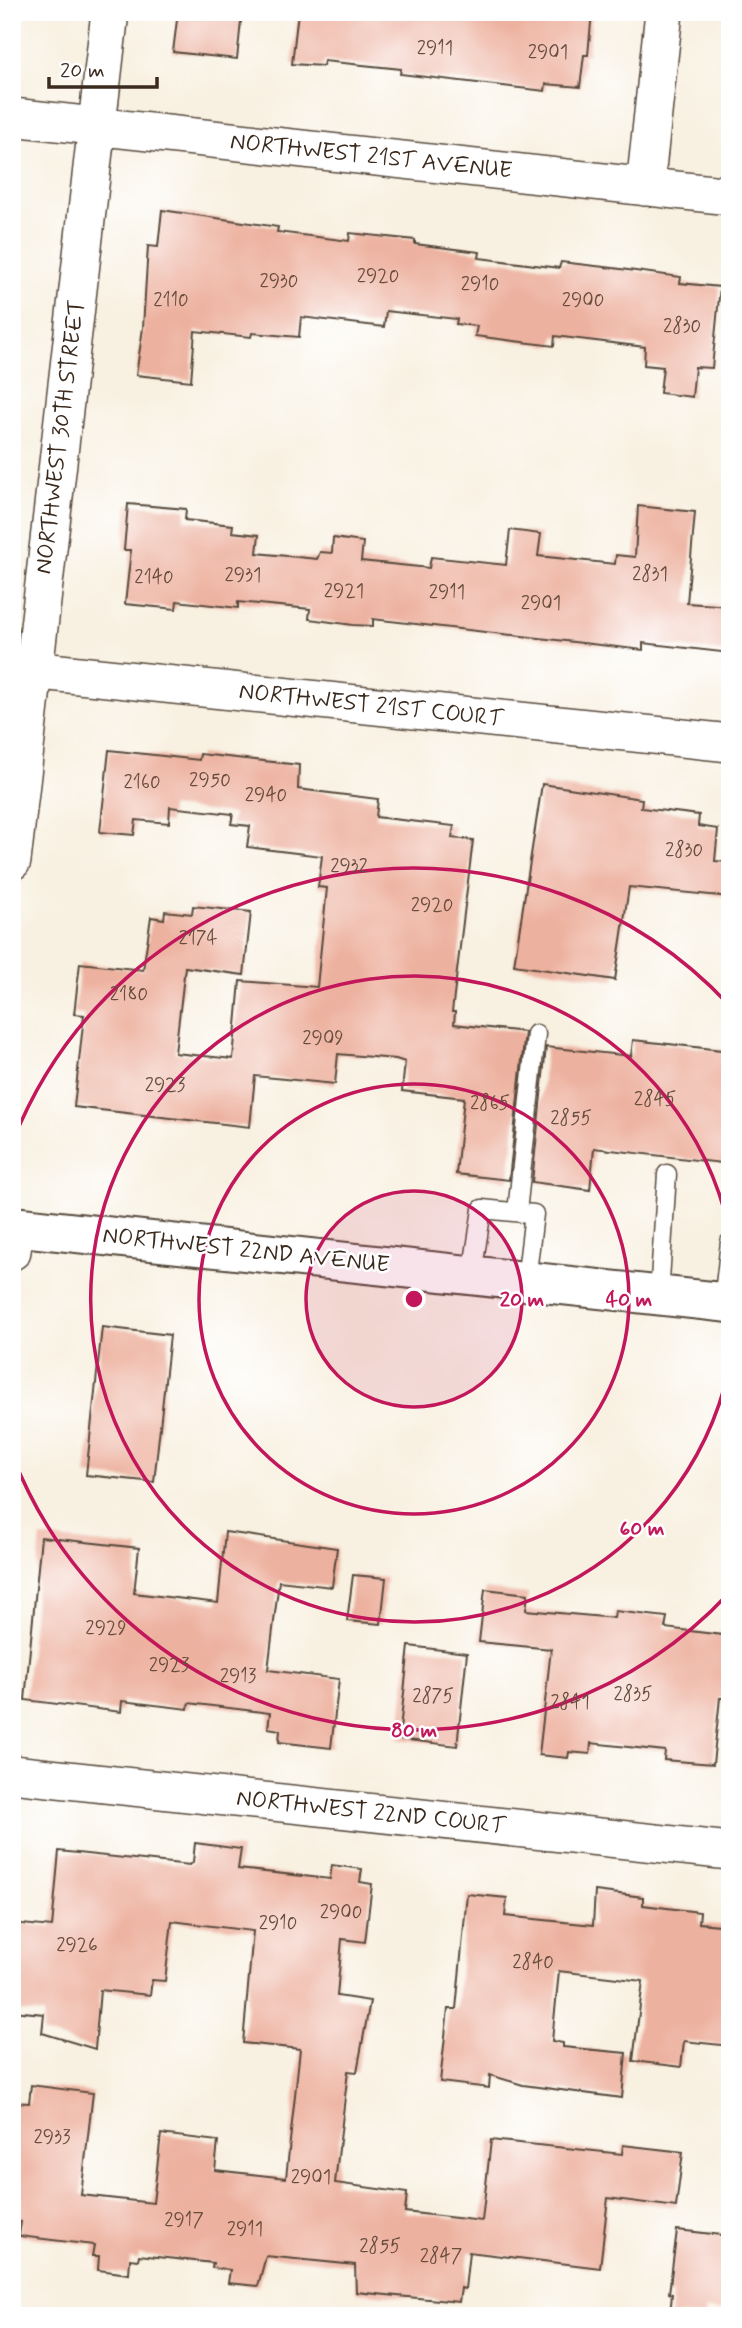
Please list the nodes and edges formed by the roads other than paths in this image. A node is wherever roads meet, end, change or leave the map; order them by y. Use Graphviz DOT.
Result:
graph roads {
  1 [pos="110,12"];
  2 [pos="664,12"];
  3 [pos="12,117"];
  4 [pos="97,127"];
  5 [pos="645,187"];
  6 [pos="730,196"];
  7 [pos="23,670"];
  8 [pos="730,743"];
  9 [pos="12,861"];
  10 [pos="536,1034"];
  11 [pos="667,1174"];
  12 [pos="517,1212"];
  13 [pos="13,1235"];
  14 [pos="730,1242"];
  15 [pos="472,1275"];
  16 [pos="526,1281"];
  17 [pos="659,1295"];
  18 [pos="726,1303"];
  19 [pos="12,1773"];
  20 [pos="730,1852"];
  1 -- 4 [label="street, NORTHWEST 30TH STREET"];
  2 -- 5 [label="street"];
  3 -- 4 [label="street, NORTHWEST 21ST AVENUE"];
  4 -- 5 [label="street, NORTHWEST 21ST AVENUE"];
  4 -- 7 [label="street, NORTHWEST 30TH STREET"];
  5 -- 6 [label="street, NORTHWEST 21ST AVENUE"];
  7 -- 8 [label="street, NORTHWEST 21ST COURT"];
  7 -- 9 [label="street, NORTHWEST 30TH STREET"];
  10 -- 12 [label="lane"];
  11 -- 17 [label="lane"];
  12 -- 15 [label="lane"];
  12 -- 16 [label="lane"];
  13 -- 15 [label="main road, NORTHWEST 22ND AVENUE"];
  14 -- 18 [label="lane"];
  15 -- 16 [label="main road, NORTHWEST 22ND AVENUE"];
  16 -- 17 [label="main road, NORTHWEST 22ND AVENUE"];
  17 -- 18 [label="main road, NORTHWEST 22ND AVENUE"];
  19 -- 20 [label="street, NORTHWEST 22ND COURT"];
}
